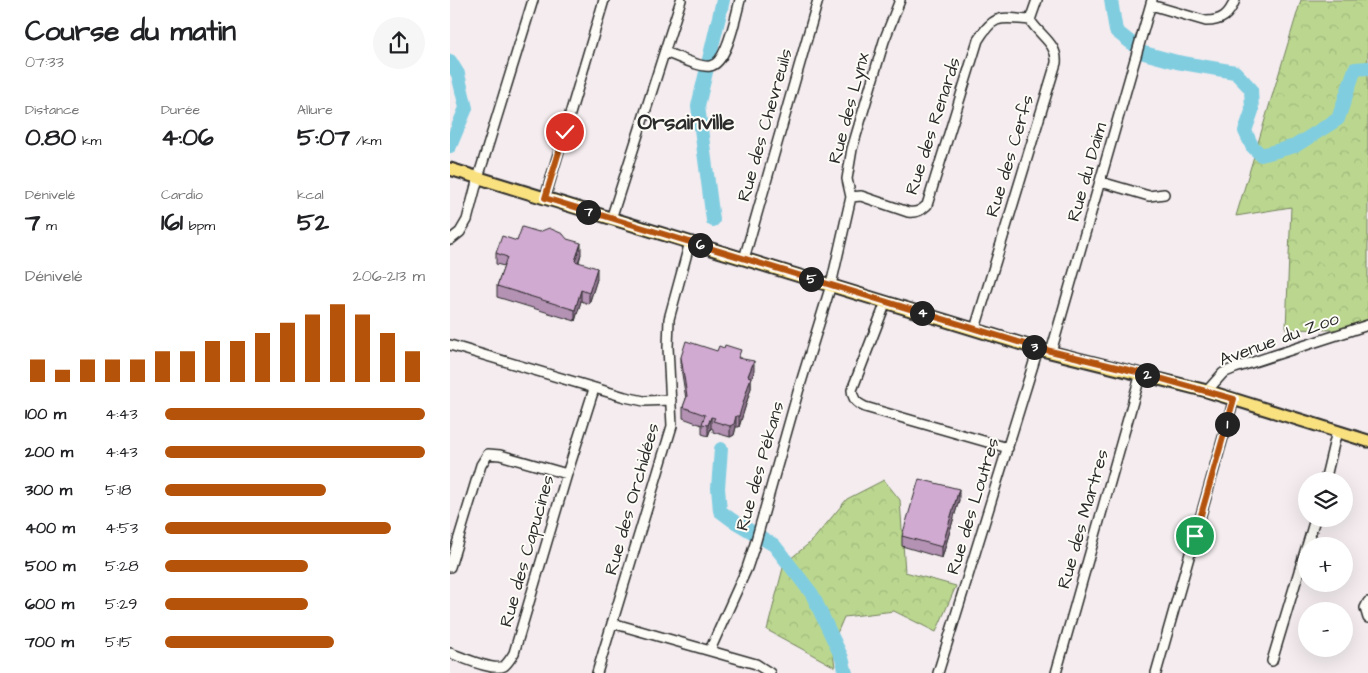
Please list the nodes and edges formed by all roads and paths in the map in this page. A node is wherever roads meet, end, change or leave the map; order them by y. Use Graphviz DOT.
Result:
graph roads {
  1 [pos="532,0"];
  2 [pos="604,0"];
  3 [pos="681,0"];
  4 [pos="740,0"];
  5 [pos="818,0"];
  6 [pos="900,0"];
  7 [pos="1037,0"];
  8 [pos="1235,0"];
  9 [pos="1152,3"];
  10 [pos="1030,20"];
  11 [pos="665,52"];
  12 [pos="452,170"];
  13 [pos="478,178"];
  14 [pos="1101,182"];
  15 [pos="1164,194"];
  16 [pos="545,198"];
  17 [pos="850,198"];
  18 [pos="612,219"];
  19 [pos="450,240"];
  20 [pos="690,242"];
  21 [pos="744,259"];
  22 [pos="831,286"];
  23 [pos="886,302"];
  24 [pos="1368,325"];
  25 [pos="975,329"];
  26 [pos="450,345"];
  27 [pos="1038,348"];
  28 [pos="1052,352"];
  29 [pos="1141,373"];
  30 [pos="594,389"];
  31 [pos="1207,390"];
  32 [pos="1234,399"];
  33 [pos="671,400"];
  34 [pos="1337,431"];
  35 [pos="1368,441"];
  36 [pos="1008,448"];
  37 [pos="1327,472"];
  38 [pos="566,474"];
  39 [pos="450,567"];
  40 [pos="1298,576"];
  41 [pos="1368,602"];
  42 [pos="1368,618"];
  43 [pos="612,623"];
  44 [pos="710,650"];
  45 [pos="450,653"];
  46 [pos="1272,661"];
  47 [pos="597,673"];
  48 [pos="770,673"];
  49 [pos="938,673"];
  50 [pos="1056,673"];
  51 [pos="1156,673"];
  1 -- 13 [label="street"];
  2 -- 16 [label="street"];
  3 -- 11 [label="street"];
  4 -- 11 [label="street"];
  5 -- 21 [label="street, Rue des Chevreuils"];
  6 -- 17 [label="street, Rue des Lynx"];
  7 -- 10 [label="street"];
  8 -- 9 [label="street"];
  9 -- 14 [label="street, Rue du Daim"];
  10 -- 17 [label="street, Rue des Renards"];
  10 -- 25 [label="street, Rue des Cerfs"];
  11 -- 18 [label="street"];
  12 -- 13 [label="main road"];
  13 -- 16 [label="main road"];
  13 -- 19 [label="street"];
  14 -- 15 [label="street"];
  14 -- 28 [label="street, Rue du Daim"];
  16 -- 18 [label="main road"];
  17 -- 22 [label="street, Rue des Lynx"];
  18 -- 20 [label="main road"];
  20 -- 21 [label="main road"];
  20 -- 33 [label="street, Rue des Orchidées"];
  21 -- 22 [label="main road"];
  22 -- 23 [label="main road"];
  22 -- 44 [label="street, Rue des Pékans"];
  23 -- 25 [label="main road"];
  23 -- 36 [label="street"];
  24 -- 31 [label="street, Avenue du Zoo"];
  25 -- 27 [label="main road"];
  26 -- 30 [label="street"];
  27 -- 28 [label="main road"];
  27 -- 36 [label="street, Rue des Loutres"];
  28 -- 29 [label="main road"];
  29 -- 31 [label="main road"];
  29 -- 50 [label="street, Rue des Martres"];
  30 -- 33 [label="street"];
  30 -- 38 [label="street, Rue des Capucines"];
  31 -- 32 [label="main road"];
  32 -- 34 [label="main road"];
  32 -- 51 [label="street"];
  33 -- 43 [label="street, Rue des Orchidées"];
  34 -- 35 [label="main road"];
  34 -- 37 [label="street"];
  36 -- 49 [label="street, Rue des Loutres"];
  38 -- 39 [label="street"];
  38 -- 45 [label="street, Rue des Capucines"];
  40 -- 46 [label="street"];
  41 -- 42 [label="street"];
  43 -- 44 [label="street"];
  43 -- 47 [label="street, Rue des Orchidées"];
  44 -- 48 [label="street"];
}
